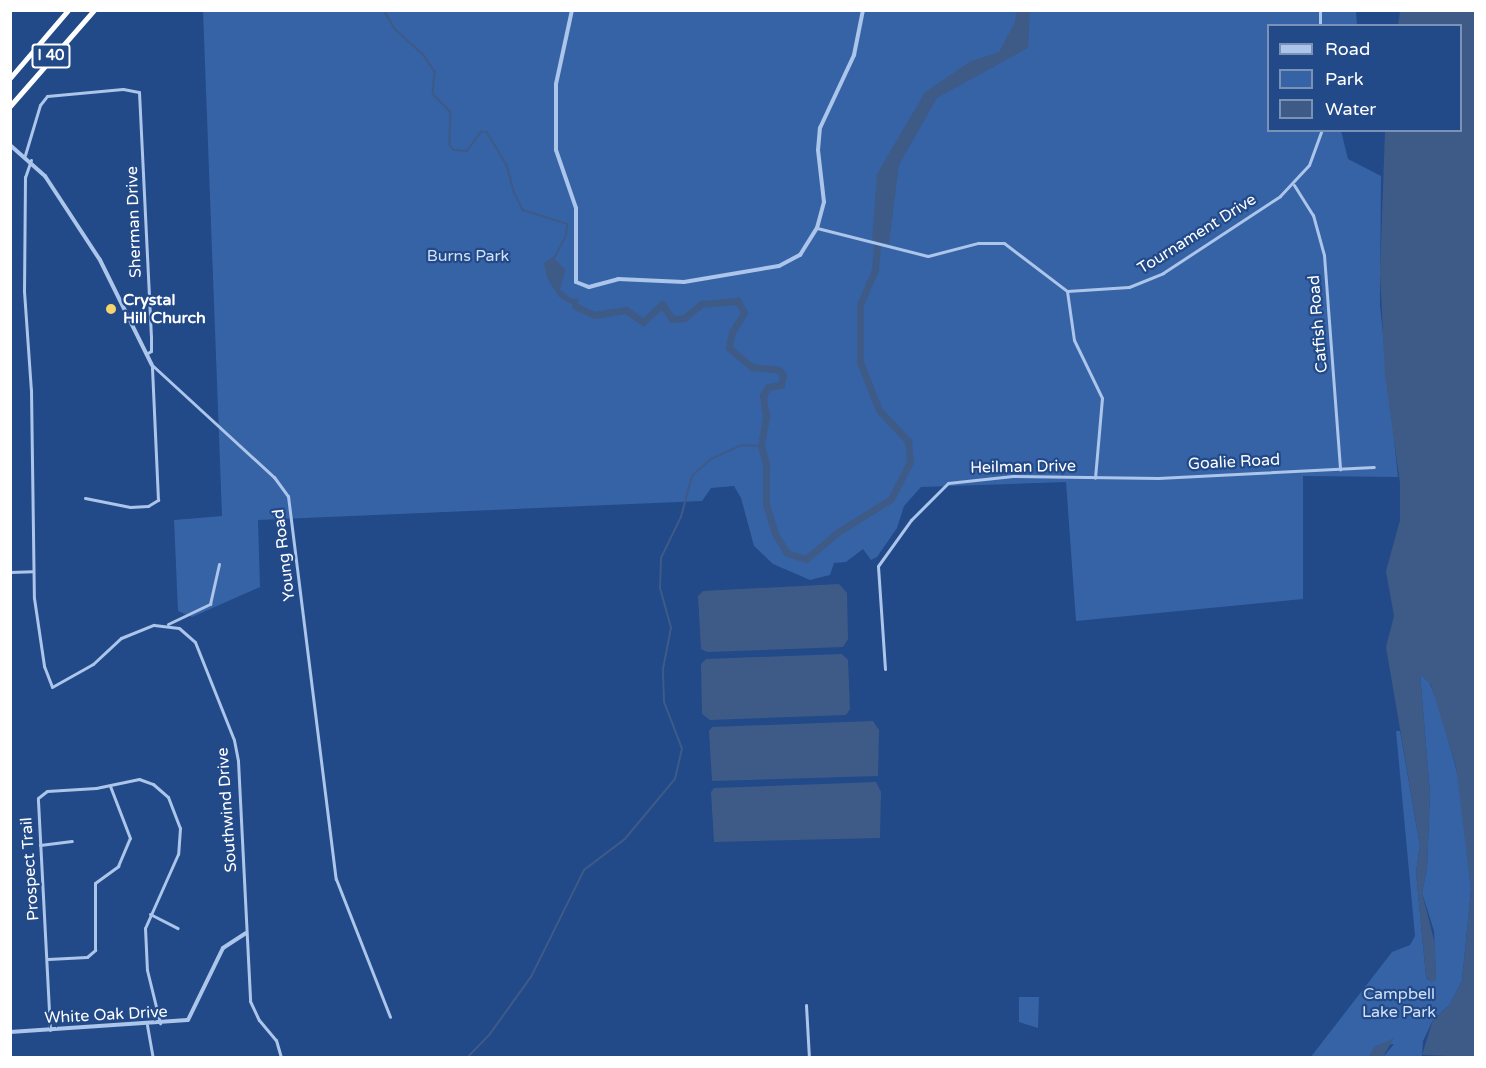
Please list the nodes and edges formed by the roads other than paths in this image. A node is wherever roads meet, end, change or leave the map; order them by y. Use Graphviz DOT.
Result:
graph roads {
  1 [pos="68,10"];
  2 [pos="94,10"];
  3 [pos="572,10"];
  4 [pos="863,10"];
  5 [pos="10,78"];
  6 [pos="10,105"];
  7 [pos="1321,132"];
  8 [pos="10,145"];
  9 [pos="25,155"];
  10 [pos="31,160"];
  11 [pos="1294,185"];
  12 [pos="816,228"];
  13 [pos="1067,291"];
  14 [pos="146,354"];
  15 [pos="152,365"];
  16 [pos="1374,467"];
  17 [pos="1340,469"];
  18 [pos="1095,478"];
  19 [pos="85,498"];
  20 [pos="219,564"];
  21 [pos="33,571"];
  22 [pos="10,572"];
  23 [pos="168,624"];
  24 [pos="885,669"];
  25 [pos="110,786"];
  26 [pos="72,841"];
  27 [pos="40,845"];
  28 [pos="150,914"];
  29 [pos="178,928"];
  30 [pos="246,933"];
  31 [pos="48,959"];
  32 [pos="806,1005"];
  33 [pos="390,1017"];
  34 [pos="160,1023"];
  35 [pos="147,1025"];
  36 [pos="50,1030"];
  37 [pos="10,1032"];
  38 [pos="153,1058"];
  39 [pos="281,1058"];
  40 [pos="809,1058"];
  1 -- 5 [label="highway, I 40"];
  2 -- 6 [label="highway, I 40"];
  3 -- 12 [label="street"];
  4 -- 12 [label="street"];
  7 -- 11 [label="street, Tournament Drive"];
  8 -- 9 [label="street, Young Road"];
  9 -- 10 [label="street, Young Road"];
  9 -- 14 [label="street, Sherman Drive"];
  10 -- 14 [label="street, Young Road"];
  10 -- 21 [label="street"];
  11 -- 13 [label="street, Tournament Drive"];
  11 -- 17 [label="street, Catfish Road"];
  12 -- 13 [label="street"];
  13 -- 18 [label="street"];
  14 -- 15 [label="street, Young Road"];
  15 -- 19 [label="street"];
  15 -- 33 [label="street, Young Road"];
  16 -- 17 [label="street, Goalie Road"];
  17 -- 18 [label="street, Goalie Road"];
  18 -- 24 [label="street, Heilman Drive"];
  20 -- 23 [label="street"];
  21 -- 22 [label="street"];
  21 -- 23 [label="street"];
  23 -- 30 [label="street, Southwind Drive"];
  25 -- 27 [label="street, Prospect Trail"];
  25 -- 28 [label="street, Prospect Trail"];
  25 -- 31 [label="street"];
  26 -- 27 [label="street"];
  27 -- 31 [label="street, Prospect Trail"];
  28 -- 29 [label="street"];
  28 -- 34 [label="street, Prospect Trail"];
  30 -- 34 [label="street, White Oak Drive"];
  30 -- 39 [label="street"];
  31 -- 36 [label="street, Prospect Trail"];
  32 -- 40 [label="street"];
  34 -- 35 [label="street, White Oak Drive"];
  35 -- 36 [label="street, White Oak Drive"];
  35 -- 38 [label="street"];
  36 -- 37 [label="street, White Oak Drive"];
}
